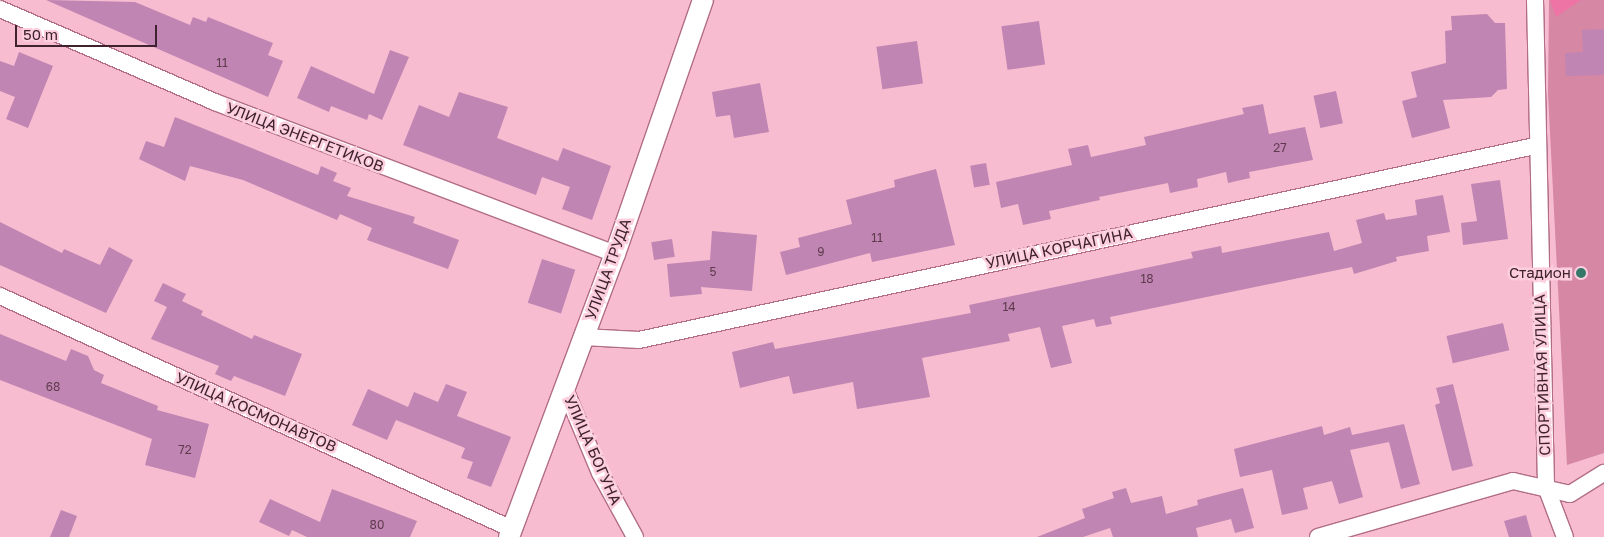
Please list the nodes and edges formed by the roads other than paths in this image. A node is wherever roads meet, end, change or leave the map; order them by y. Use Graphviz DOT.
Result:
graph roads {
  1 [pos="703,0"];
  2 [pos="1535,0"];
  3 [pos="0,9"];
  4 [pos="1535,146"];
  5 [pos="615,254"];
  6 [pos="0,296"];
  7 [pos="583,337"];
  8 [pos="566,389"];
  9 [pos="1604,473"];
  10 [pos="1546,486"];
  11 [pos="510,533"];
  12 [pos="635,537"];
  13 [pos="1318,537"];
  14 [pos="1565,537"];
  1 -- 5 [label="street, УЛИЦА ТРУДА"];
  2 -- 4 [label="street, СПОРТИВНАЯ УЛИЦА"];
  3 -- 5 [label="street, УЛИЦА ЭНЕРГЕТИКОВ"];
  4 -- 7 [label="street, УЛИЦА КОРЧАГИНА"];
  4 -- 10 [label="street, СПОРТИВНАЯ УЛИЦА"];
  5 -- 7 [label="street, УЛИЦА ТРУДА"];
  6 -- 11 [label="street, УЛИЦА КОСМОНАВТОВ"];
  7 -- 8 [label="street, УЛИЦА ТРУДА"];
  8 -- 11 [label="street, УЛИЦА ТРУДА"];
  8 -- 12 [label="street, УЛИЦА БОГУНА"];
  9 -- 10 [label="street"];
  10 -- 13 [label="street"];
  10 -- 14 [label="street, СПОРТИВНАЯ УЛИЦА"];
}
